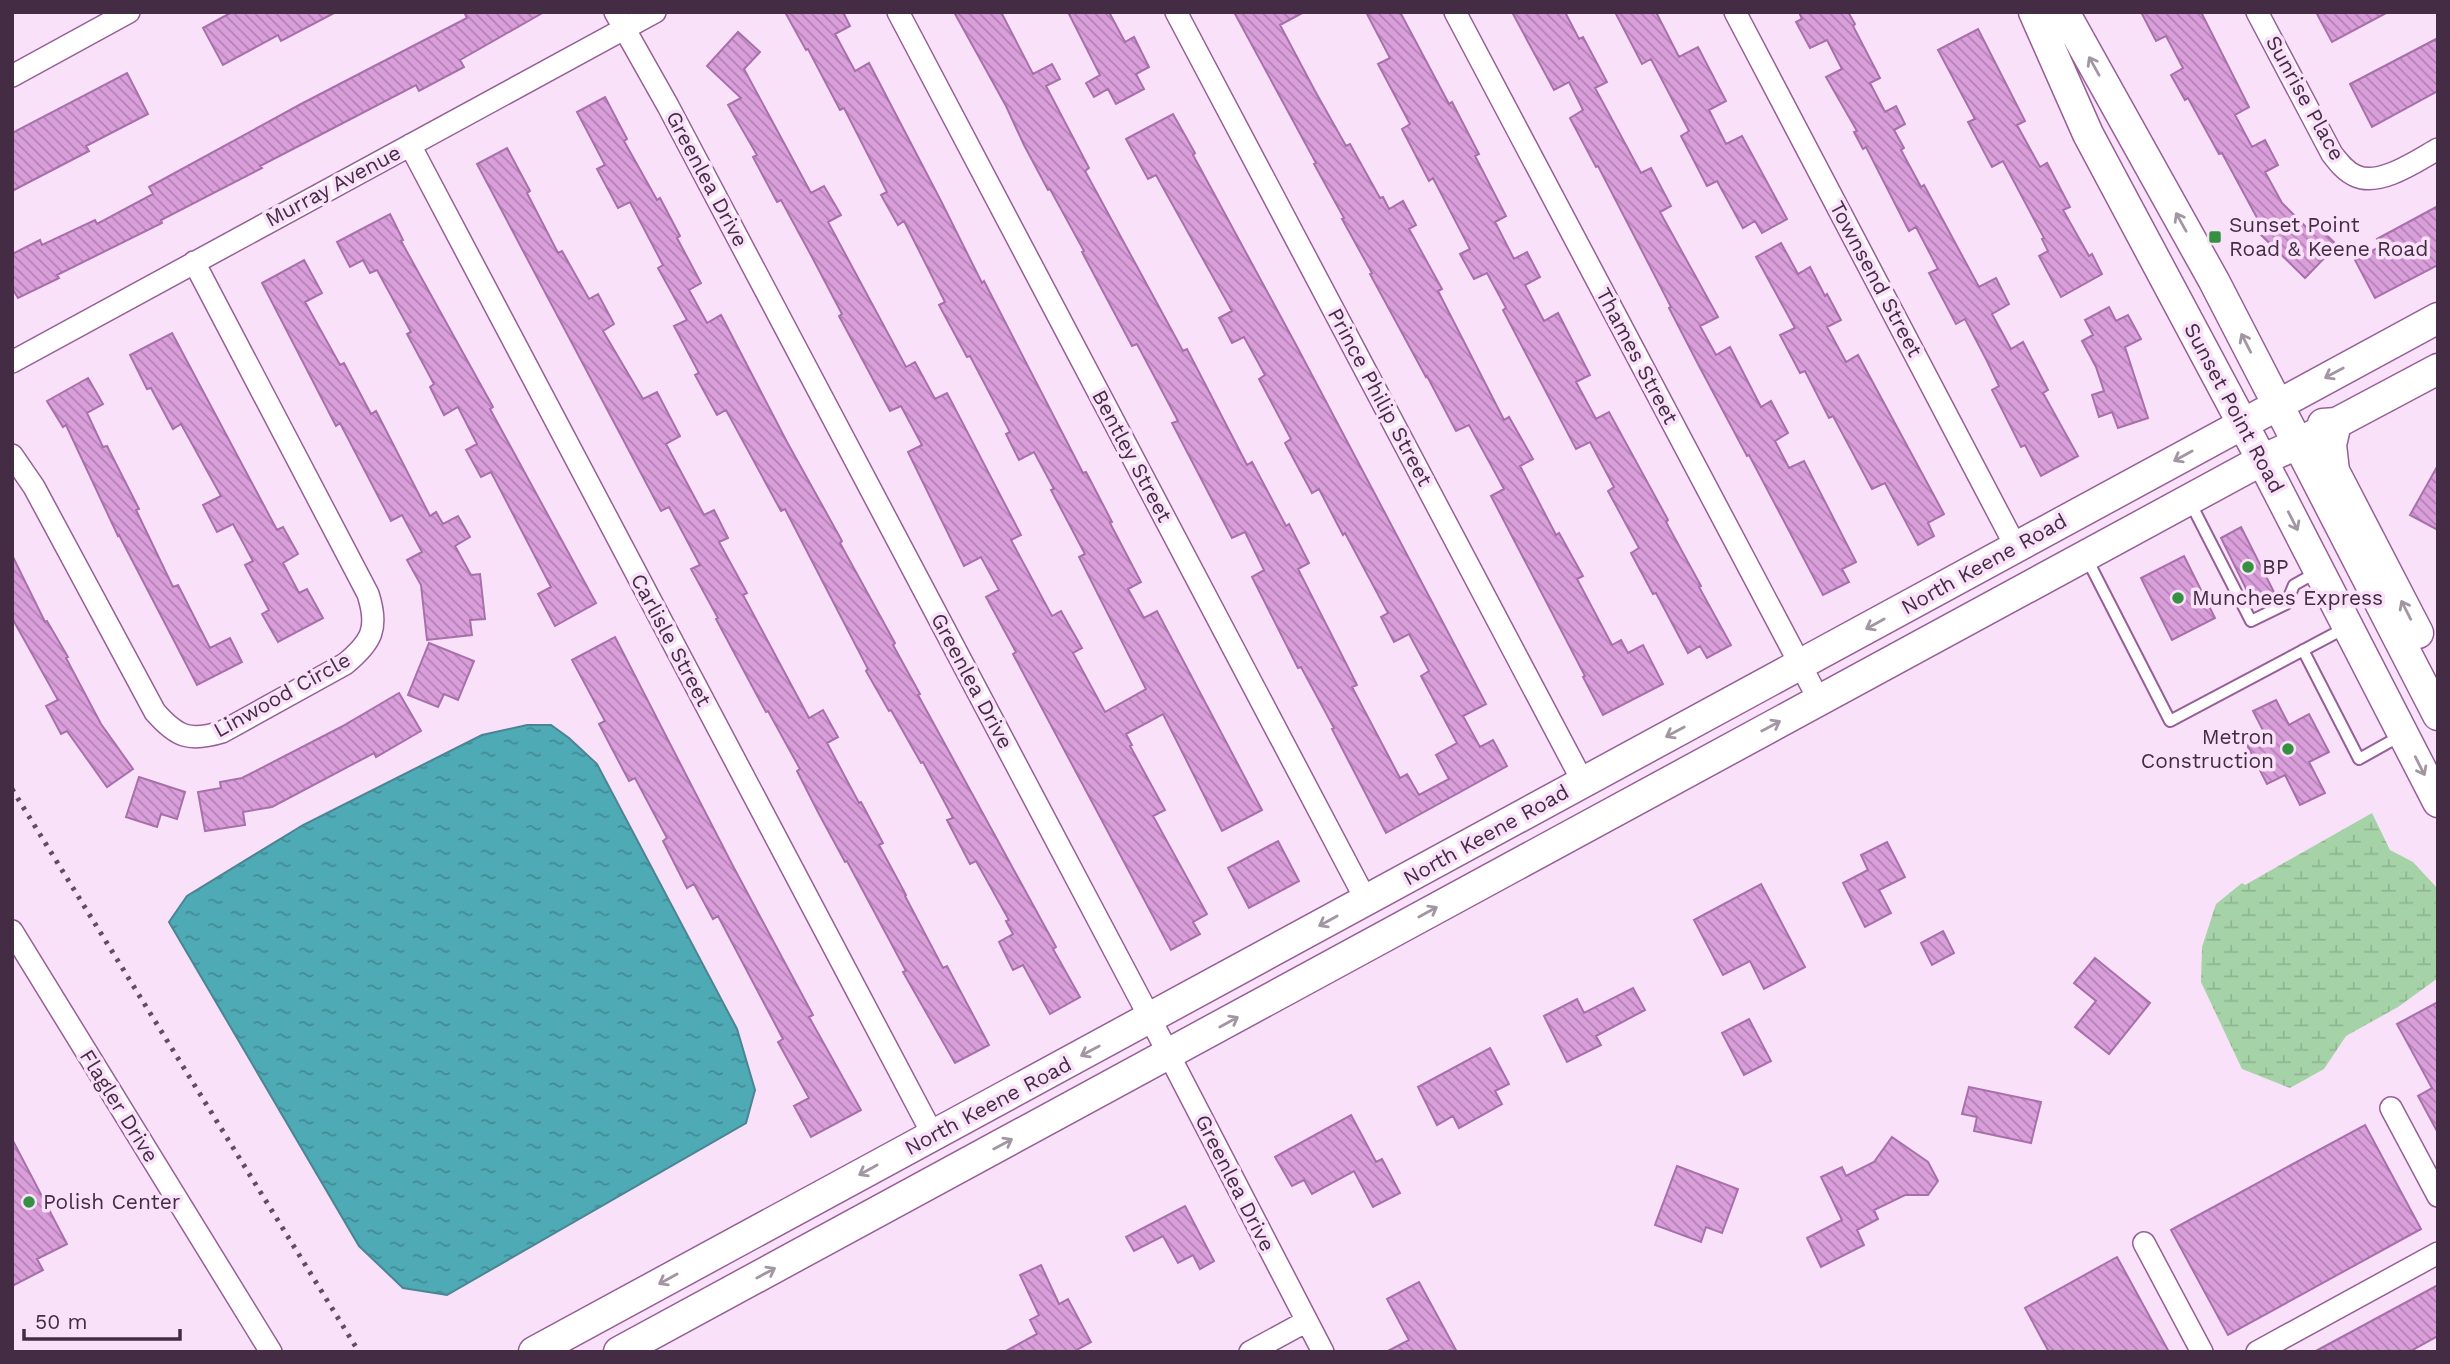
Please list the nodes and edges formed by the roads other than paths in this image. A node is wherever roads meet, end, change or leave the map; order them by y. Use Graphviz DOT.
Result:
graph roads {
  1 [pos="129,12"];
  2 [pos="655,12"];
  3 [pos="898,12"];
  4 [pos="1176,12"];
  5 [pos="1455,12"];
  6 [pos="1735,12"];
  7 [pos="2034,12"];
  8 [pos="2064,12"];
  9 [pos="2257,12"];
  10 [pos="619,21"];
  11 [pos="12,76"];
  12 [pos="410,145"];
  13 [pos="2438,149"];
  14 [pos="194,262"];
  15 [pos="2438,318"];
  16 [pos="2438,340"];
  17 [pos="12,362"];
  18 [pos="2438,369"];
  19 [pos="2336,424"];
  20 [pos="2266,433"];
  21 [pos="12,455"];
  22 [pos="2188,500"];
  23 [pos="2016,547"];
  24 [pos="2085,556"];
  25 [pos="2319,571"];
  26 [pos="2348,627"];
  27 [pos="1935,637"];
  28 [pos="2303,650"];
  29 [pos="1800,665"];
  30 [pos="2438,671"];
  31 [pos="1819,700"];
  32 [pos="2438,715"];
  33 [pos="2438,733"];
  34 [pos="2403,734"];
  35 [pos="1583,782"];
  36 [pos="2438,802"];
  37 [pos="1366,900"];
  38 [pos="15,942"];
  39 [pos="1150,1018"];
  40 [pos="1169,1054"];
  41 [pos="2391,1108"];
  42 [pos="933,1135"];
  43 [pos="2438,1196"];
  44 [pos="2144,1243"];
  45 [pos="2438,1253"];
  46 [pos="1307,1321"];
  47 [pos="547,1349"];
  48 [pos="271,1352"];
  49 [pos="619,1352"];
  50 [pos="1250,1352"];
  51 [pos="1323,1352"];
  52 [pos="2202,1352"];
  53 [pos="2257,1352"];
  1 -- 11 [label="street"];
  2 -- 10 [label="street, Murray Avenue"];
  3 -- 37 [label="street, Bentley Street"];
  4 -- 35 [label="street, Prince Philip Street"];
  5 -- 29 [label="street, Thames Street"];
  6 -- 23 [label="street, Townsend Street"];
  7 -- 20 [label="main road, Sunset Point Road"];
  20 -- 8 [label="main road, Sunset Point Road, one-way"];
  9 -- 13 [label="street, Sunrise Place"];
  10 -- 12 [label="street, Murray Avenue"];
  10 -- 39 [label="street, Greenlea Drive"];
  12 -- 14 [label="street, Murray Avenue"];
  12 -- 42 [label="street, Carlisle Street"];
  14 -- 17 [label="street, Murray Avenue"];
  14 -- 21 [label="street, Linwood Circle"];
  15 -- 20 [label="main road, North Keene Road, one-way"];
  16 -- 20 [label="main road"];
  18 -- 19 [label="main road, North Keene Road"];
  19 -- 20 [label="main road, North Keene Road"];
  30 -- 19 [label="main road, one-way"];
  20 -- 22 [label="main road, North Keene Road"];
  20 -- 23 [label="main road, North Keene Road, one-way"];
  20 -- 25 [label="main road, Sunset Point Road, one-way"];
  20 -- 27 [label="main road"];
  20 -- 32 [label="main road, Sunset Point Road"];
  20 -- 33 [label="main road"];
  22 -- 24 [label="main road, North Keene Road"];
  22 -- 25 [label="lane"];
  23 -- 29 [label="main road, North Keene Road, one-way"];
  24 -- 27 [label="main road, North Keene Road"];
  24 -- 28 [label="lane"];
  25 -- 26 [label="main road, Sunset Point Road"];
  26 -- 28 [label="lane"];
  26 -- 34 [label="main road, Sunset Point Road"];
  27 -- 31 [label="main road, North Keene Road"];
  28 -- 34 [label="lane"];
  29 -- 31 [label="street, Thames Street"];
  29 -- 35 [label="main road, North Keene Road, one-way"];
  40 -- 31 [label="main road, North Keene Road, one-way"];
  34 -- 36 [label="main road, Sunset Point Road, one-way"];
  35 -- 37 [label="main road, North Keene Road"];
  37 -- 39 [label="main road, North Keene Road, one-way"];
  38 -- 48 [label="street, Flagler Drive"];
  39 -- 40 [label="street, Greenlea Drive"];
  39 -- 42 [label="main road, North Keene Road, one-way"];
  40 -- 46 [label="street, Greenlea Drive"];
  49 -- 40 [label="main road, North Keene Road, one-way"];
  41 -- 43 [label="street"];
  42 -- 47 [label="main road, North Keene Road, one-way"];
  44 -- 52 [label="street"];
  45 -- 53 [label="street"];
  46 -- 50 [label="street"];
  46 -- 51 [label="street, Greenlea Drive"];
}
